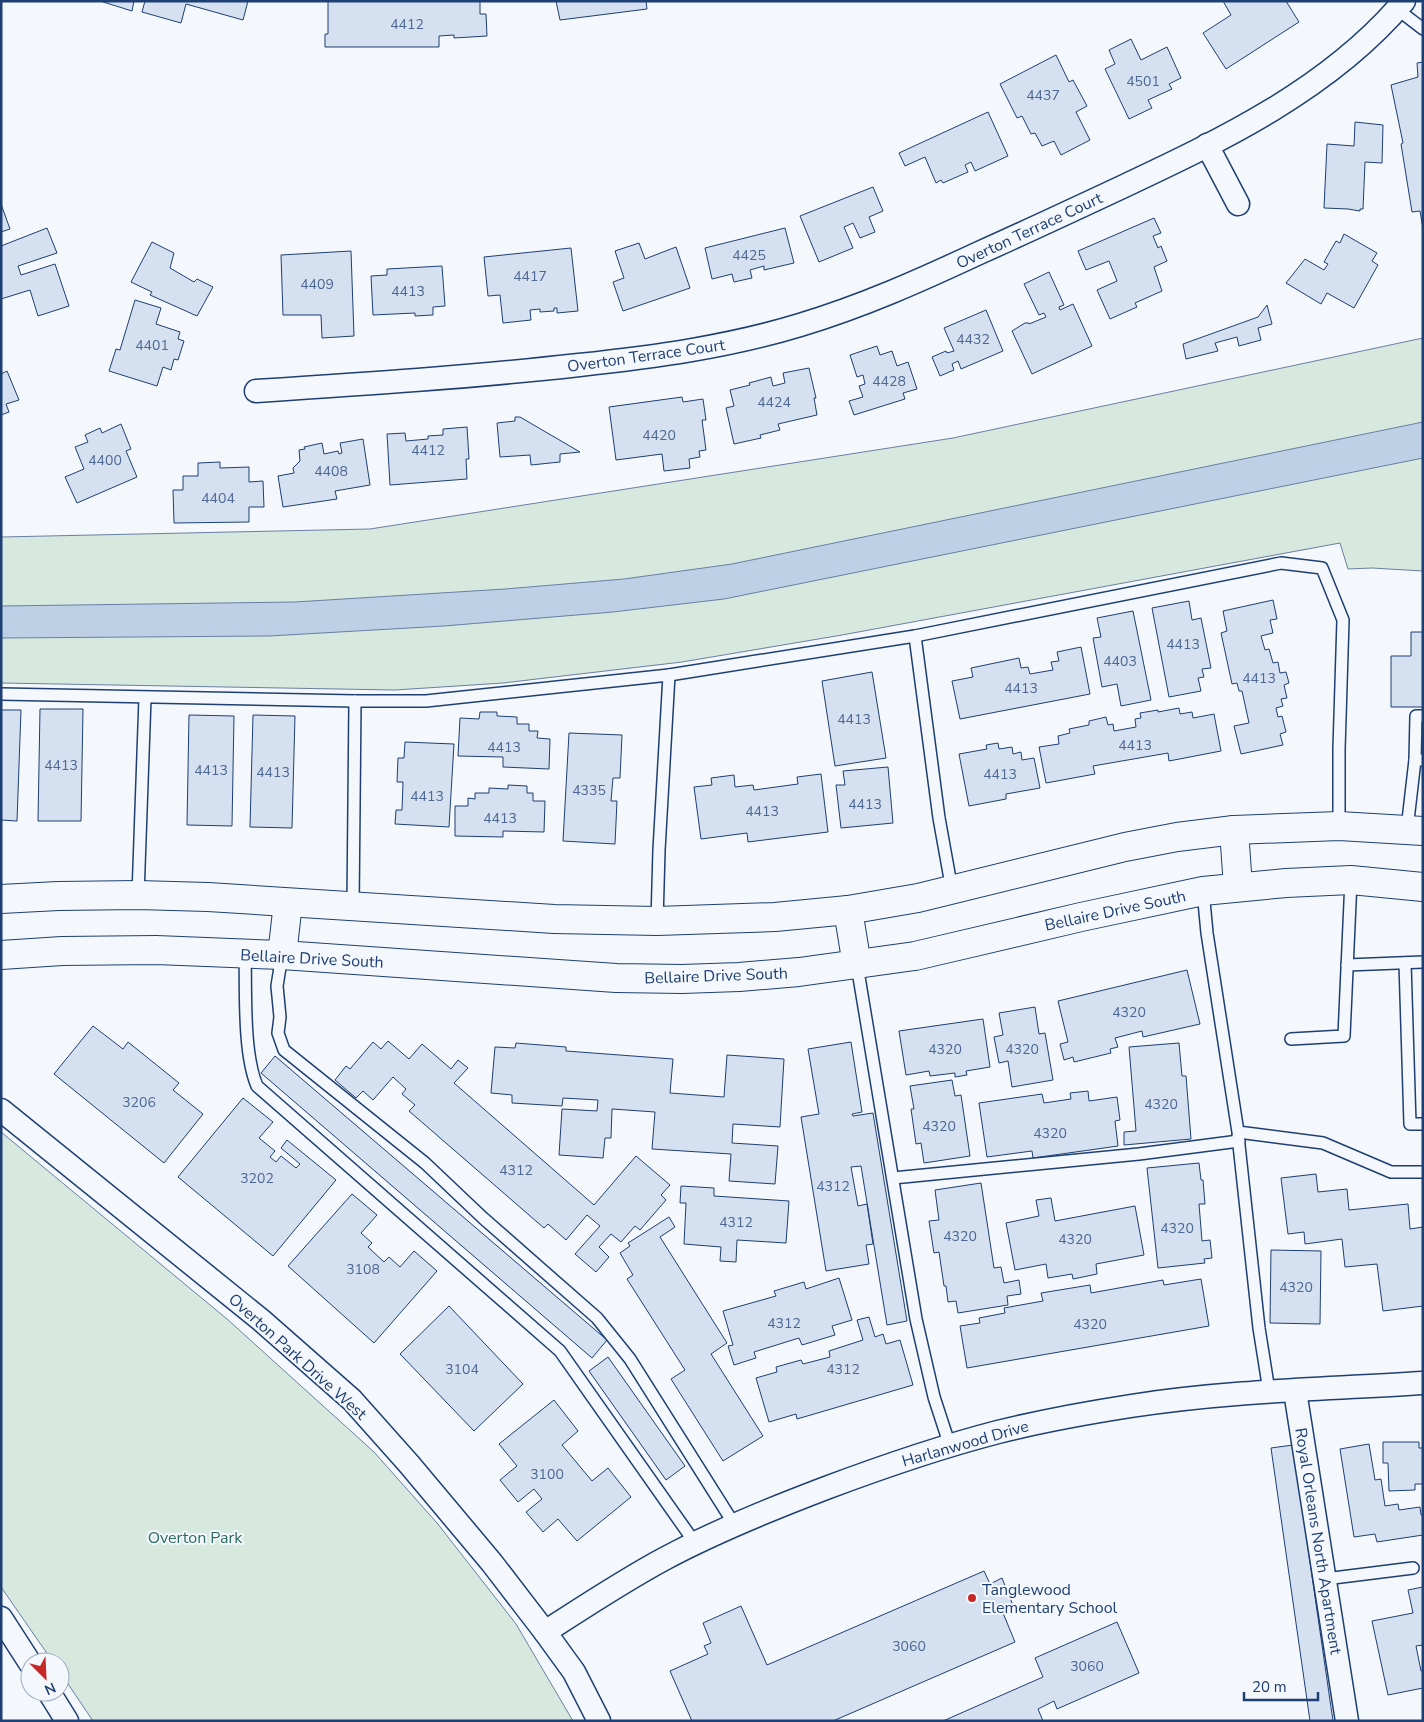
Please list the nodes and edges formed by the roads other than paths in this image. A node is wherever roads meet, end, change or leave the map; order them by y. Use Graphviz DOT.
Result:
graph roads {
  1 [pos="1401,5"];
  2 [pos="1423,29"];
  3 [pos="1207,145"];
  4 [pos="1238,204"];
  5 [pos="256,391"];
  6 [pos="914,636"];
  7 [pos="669,676"];
  8 [pos="1,694"];
  9 [pos="145,698"];
  10 [pos="355,701"];
  11 [pos="1423,716"];
  12 [pos="1419,760"];
  13 [pos="1339,826"];
  14 [pos="1234,830"];
  15 [pos="1415,830"];
  16 [pos="1351,880"];
  17 [pos="1238,887"];
  18 [pos="1423,887"];
  19 [pos="952,890"];
  20 [pos="1203,891"];
  21 [pos="138,895"];
  22 [pos="1,899"];
  23 [pos="288,903"];
  24 [pos="353,906"];
  25 [pos="848,910"];
  26 [pos="658,921"];
  27 [pos="245,954"];
  28 [pos="1,955"];
  29 [pos="282,955"];
  30 [pos="1423,962"];
  31 [pos="1405,963"];
  32 [pos="857,965"];
  33 [pos="1347,965"];
  34 [pos="1292,1039"];
  35 [pos="1,1110"];
  36 [pos="1423,1124"];
  37 [pos="1238,1136"];
  38 [pos="1423,1172"];
  39 [pos="893,1178"];
  40 [pos="1423,1383"];
  41 [pos="1269,1391"];
  42 [pos="1296,1391"];
  43 [pos="950,1446"];
  44 [pos="734,1524"];
  45 [pos="695,1543"];
  46 [pos="1413,1568"];
  47 [pos="1325,1579"];
  48 [pos="1,1618"];
  49 [pos="545,1632"];
  50 [pos="23,1652"];
  51 [pos="55,1702"];
  52 [pos="67,1721"];
  53 [pos="600,1721"];
  54 [pos="1347,1721"];
  1 -- 2 [label="lane, Overton Terrace Court"];
  1 -- 3 [label="street, Overton Terrace Court"];
  3 -- 4 [label="street"];
  3 -- 5 [label="street, Overton Terrace Court"];
  6 -- 7 [label="lane"];
  6 -- 13 [label="lane"];
  6 -- 19 [label="lane"];
  7 -- 10 [label="lane"];
  7 -- 26 [label="lane"];
  8 -- 9 [label="lane"];
  9 -- 10 [label="lane"];
  9 -- 21 [label="lane"];
  10 -- 24 [label="lane"];
  11 -- 12 [label="lane"];
  12 -- 15 [label="lane"];
  13 -- 14 [label="main road"];
  13 -- 15 [label="main road"];
  14 -- 17 [label="main road"];
  14 -- 19 [label="main road"];
  16 -- 17 [label="main road, Bellaire Drive South"];
  16 -- 18 [label="main road, Bellaire Drive South"];
  16 -- 33 [label="lane"];
  17 -- 20 [label="main road, Bellaire Drive South"];
  19 -- 25 [label="main road"];
  20 -- 32 [label="main road, Bellaire Drive South"];
  20 -- 37 [label="lane"];
  21 -- 22 [label="main road"];
  21 -- 23 [label="main road"];
  23 -- 24 [label="main road"];
  23 -- 29 [label="main road"];
  24 -- 26 [label="main road"];
  25 -- 26 [label="main road"];
  25 -- 32 [label="main road"];
  27 -- 28 [label="main road, Bellaire Drive South"];
  27 -- 29 [label="main road, Bellaire Drive South"];
  27 -- 45 [label="lane"];
  29 -- 32 [label="main road, Bellaire Drive South"];
  29 -- 44 [label="lane"];
  30 -- 31 [label="lane"];
  31 -- 33 [label="lane"];
  31 -- 36 [label="lane"];
  32 -- 39 [label="lane"];
  33 -- 34 [label="lane"];
  35 -- 49 [label="street, Overton Park Drive West"];
  37 -- 38 [label="lane"];
  37 -- 39 [label="lane"];
  37 -- 41 [label="lane"];
  39 -- 43 [label="lane"];
  40 -- 42 [label="street, Harlanwood Drive"];
  41 -- 42 [label="street, Harlanwood Drive"];
  41 -- 43 [label="street, Harlanwood Drive"];
  42 -- 47 [label="street, Royal Orleans North Apartment"];
  43 -- 44 [label="street, Harlanwood Drive"];
  44 -- 45 [label="street, Harlanwood Drive"];
  45 -- 49 [label="street, Harlanwood Drive"];
  46 -- 47 [label="lane"];
  47 -- 54 [label="street, Royal Orleans North Apartment"];
  48 -- 50 [label="street"];
  49 -- 53 [label="street, Overton Park Drive West"];
  51 -- 52 [label="street"];
}
